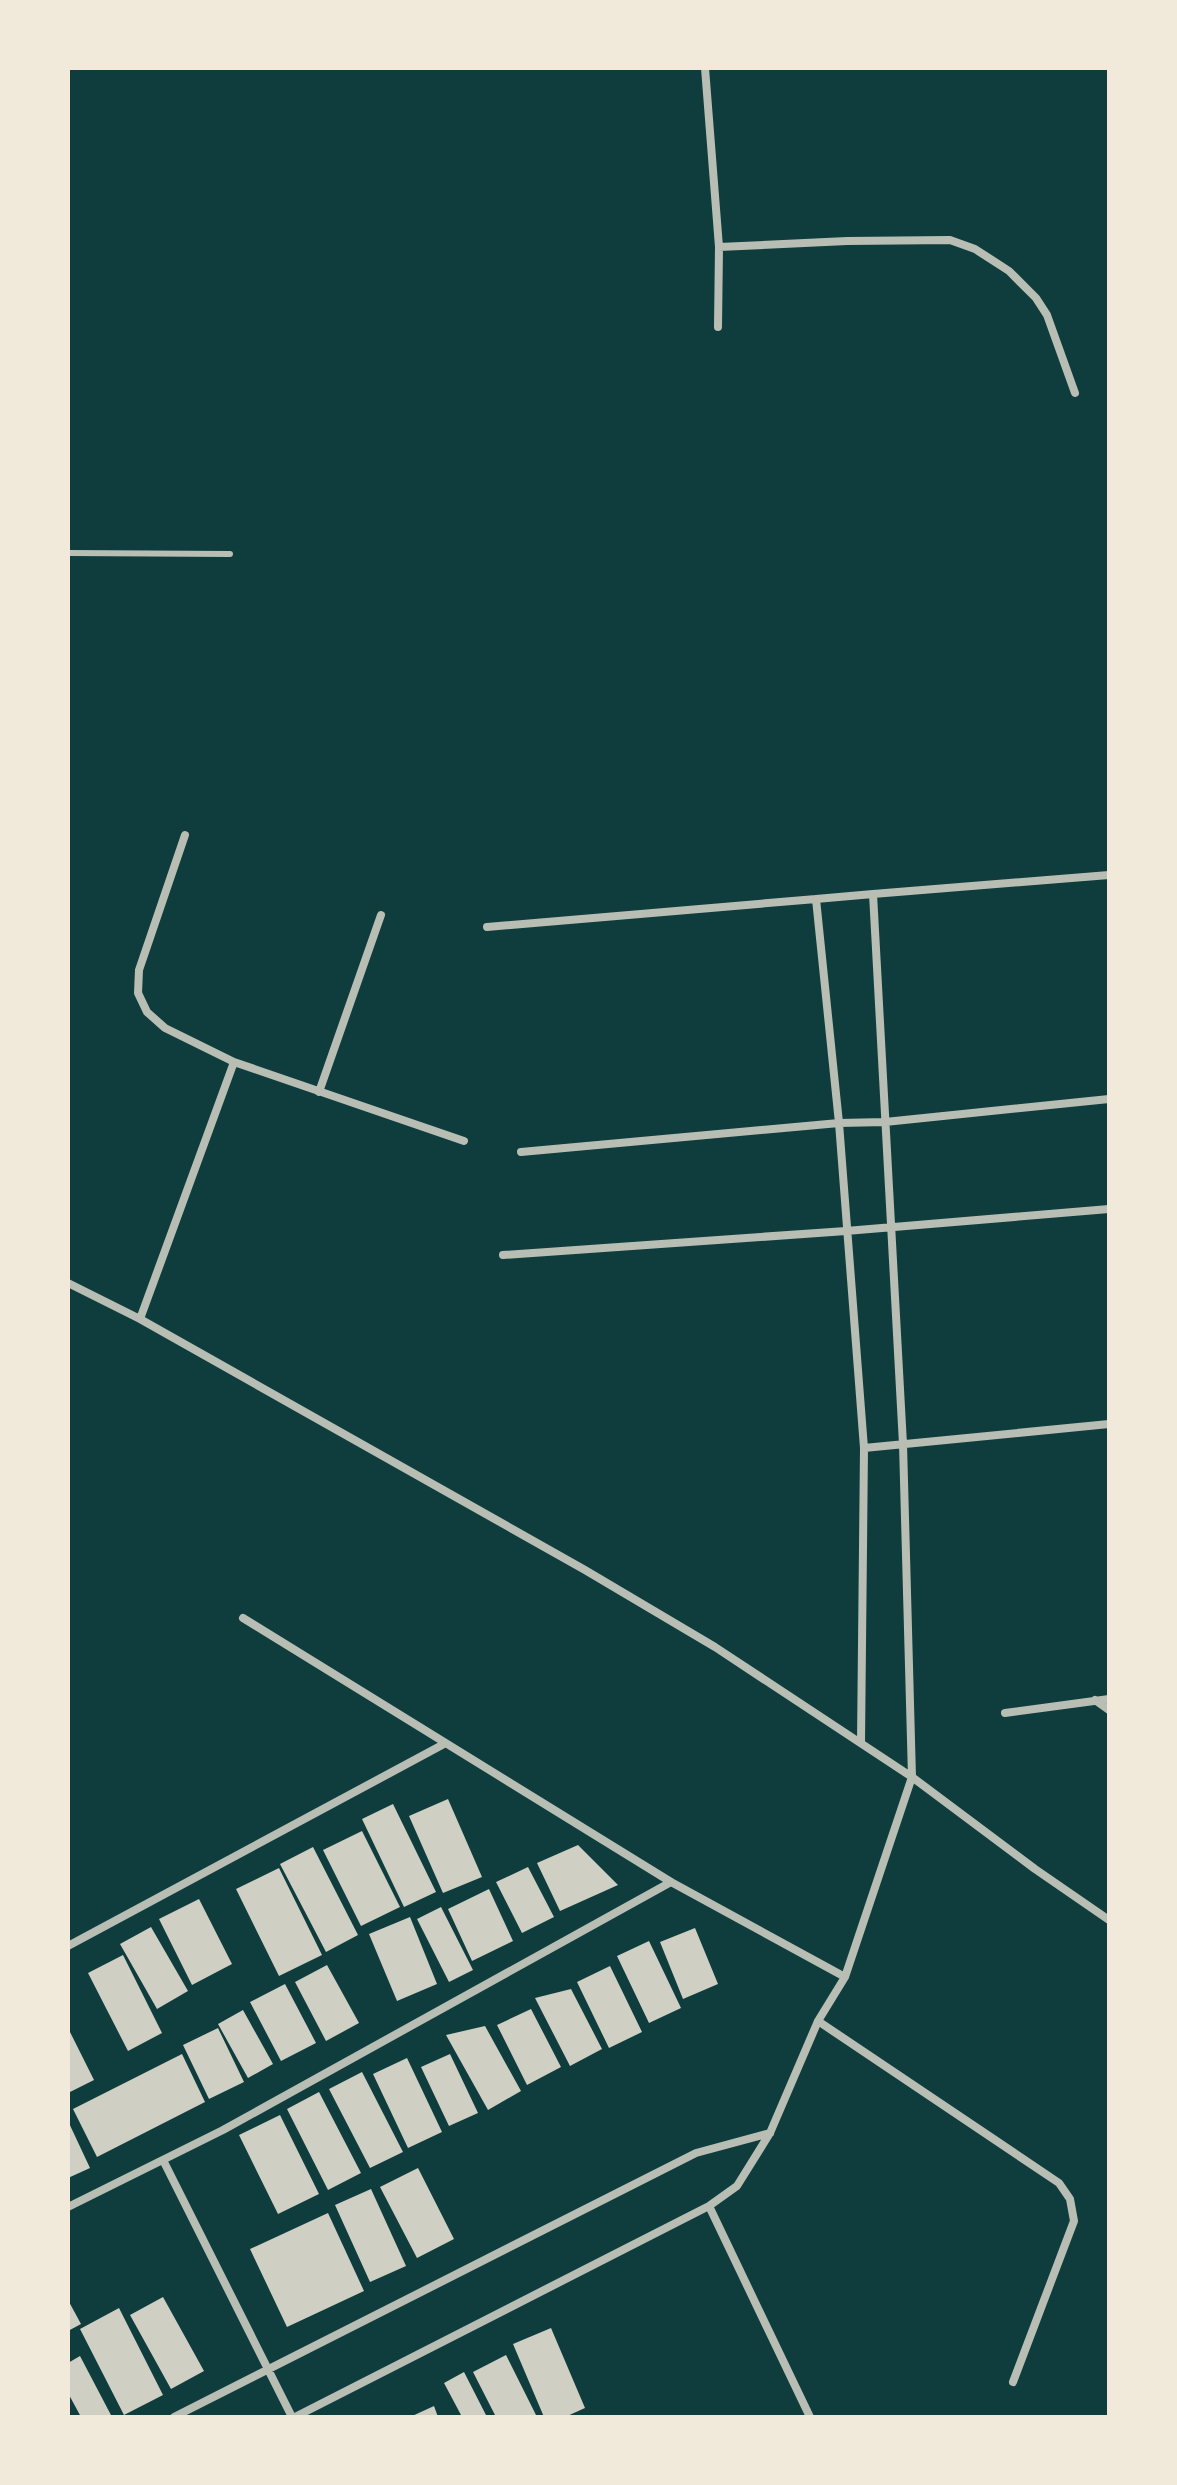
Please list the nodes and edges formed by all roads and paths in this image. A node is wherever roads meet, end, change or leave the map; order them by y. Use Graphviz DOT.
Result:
graph roads {
  1 [pos="705,68"];
  2 [pos="719,247"];
  3 [pos="718,327"];
  4 [pos="1075,393"];
  5 [pos="68,553"];
  6 [pos="230,554"];
  7 [pos="185,835"];
  8 [pos="1109,875"];
  9 [pos="873,894"];
  10 [pos="816,899"];
  11 [pos="381,915"];
  12 [pos="487,927"];
  13 [pos="234,1062"];
  14 [pos="319,1092"];
  15 [pos="1109,1099"];
  16 [pos="885,1122"];
  17 [pos="839,1123"];
  18 [pos="464,1141"];
  19 [pos="521,1152"];
  20 [pos="1109,1209"];
  21 [pos="891,1226"];
  22 [pos="846,1231"];
  23 [pos="503,1255"];
  24 [pos="68,1283"];
  25 [pos="140,1319"];
  26 [pos="1109,1424"];
  27 [pos="903,1444"];
  28 [pos="864,1448"];
  29 [pos="243,1618"];
  30 [pos="1109,1699"];
  31 [pos="1095,1700"];
  32 [pos="1109,1710"];
  33 [pos="1005,1713"];
  34 [pos="861,1743"];
  35 [pos="444,1744"];
  36 [pos="912,1777"];
  37 [pos="671,1882"];
  38 [pos="1109,1920"];
  39 [pos="68,1946"];
  40 [pos="845,1977"];
  41 [pos="818,2021"];
  42 [pos="770,2133"];
  43 [pos="163,2160"];
  44 [pos="709,2206"];
  45 [pos="68,2207"];
  46 [pos="268,2368"];
  47 [pos="1013,2382"];
  48 [pos="174,2417"];
  49 [pos="294,2417"];
  50 [pos="810,2417"];
  1 -- 2 [label="street"];
  2 -- 3 [label="street"];
  2 -- 4 [label="street"];
  5 -- 6 [label="lane"];
  7 -- 13 [label="street"];
  8 -- 9 [label="street"];
  9 -- 10 [label="street"];
  9 -- 16 [label="street"];
  10 -- 12 [label="street"];
  10 -- 17 [label="street"];
  11 -- 14 [label="street"];
  13 -- 14 [label="street"];
  13 -- 25 [label="street"];
  14 -- 18 [label="street"];
  15 -- 16 [label="street"];
  16 -- 17 [label="street"];
  16 -- 21 [label="street"];
  17 -- 19 [label="street"];
  17 -- 22 [label="street"];
  20 -- 21 [label="street"];
  21 -- 22 [label="street"];
  21 -- 27 [label="street"];
  22 -- 23 [label="street"];
  22 -- 28 [label="street"];
  24 -- 25 [label="street"];
  25 -- 34 [label="street"];
  26 -- 27 [label="street"];
  27 -- 28 [label="street"];
  27 -- 36 [label="street"];
  28 -- 34 [label="street"];
  29 -- 35 [label="street"];
  30 -- 31 [label="street"];
  31 -- 32 [label="street"];
  31 -- 33 [label="street"];
  34 -- 36 [label="street"];
  35 -- 37 [label="street"];
  35 -- 39 [label="street"];
  36 -- 38 [label="street"];
  36 -- 40 [label="street"];
  37 -- 40 [label="street"];
  37 -- 43 [label="street"];
  40 -- 41 [label="street"];
  41 -- 42 [label="street"];
  41 -- 47 [label="street"];
  42 -- 44 [label="street"];
  42 -- 46 [label="street"];
  43 -- 45 [label="street"];
  43 -- 46 [label="street"];
  44 -- 49 [label="street"];
  44 -- 50 [label="street"];
  46 -- 48 [label="street"];
  46 -- 49 [label="street"];
}
